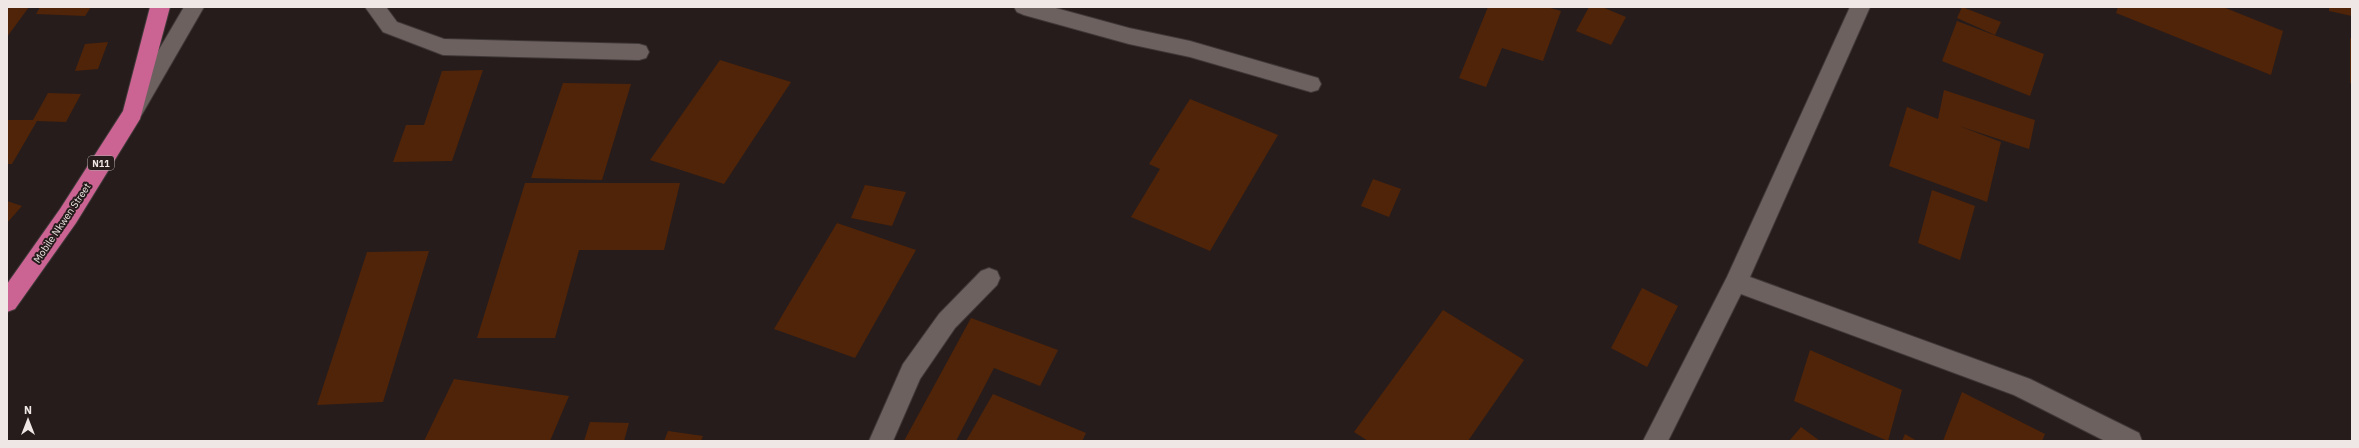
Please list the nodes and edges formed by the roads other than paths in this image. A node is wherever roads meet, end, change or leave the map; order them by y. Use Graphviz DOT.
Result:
graph roads {
  1 [pos="160,7"];
  2 [pos="194,7"];
  3 [pos="375,7"];
  4 [pos="1024,7"];
  5 [pos="1860,7"];
  6 [pos="639,52"];
  7 [pos="1311,84"];
  8 [pos="132,113"];
  9 [pos="989,278"];
  10 [pos="1736,282"];
  11 [pos="7,302"];
  12 [pos="881,441"];
  13 [pos="1655,441"];
  14 [pos="2130,441"];
  1 -- 8 [label="highway, Mobile Nkwen Street / N11"];
  2 -- 8 [label="street"];
  3 -- 6 [label="street"];
  4 -- 7 [label="street"];
  5 -- 10 [label="street"];
  8 -- 11 [label="highway, Mobile Nkwen Street / N11"];
  9 -- 12 [label="street"];
  10 -- 13 [label="street"];
  10 -- 14 [label="street"];
}
